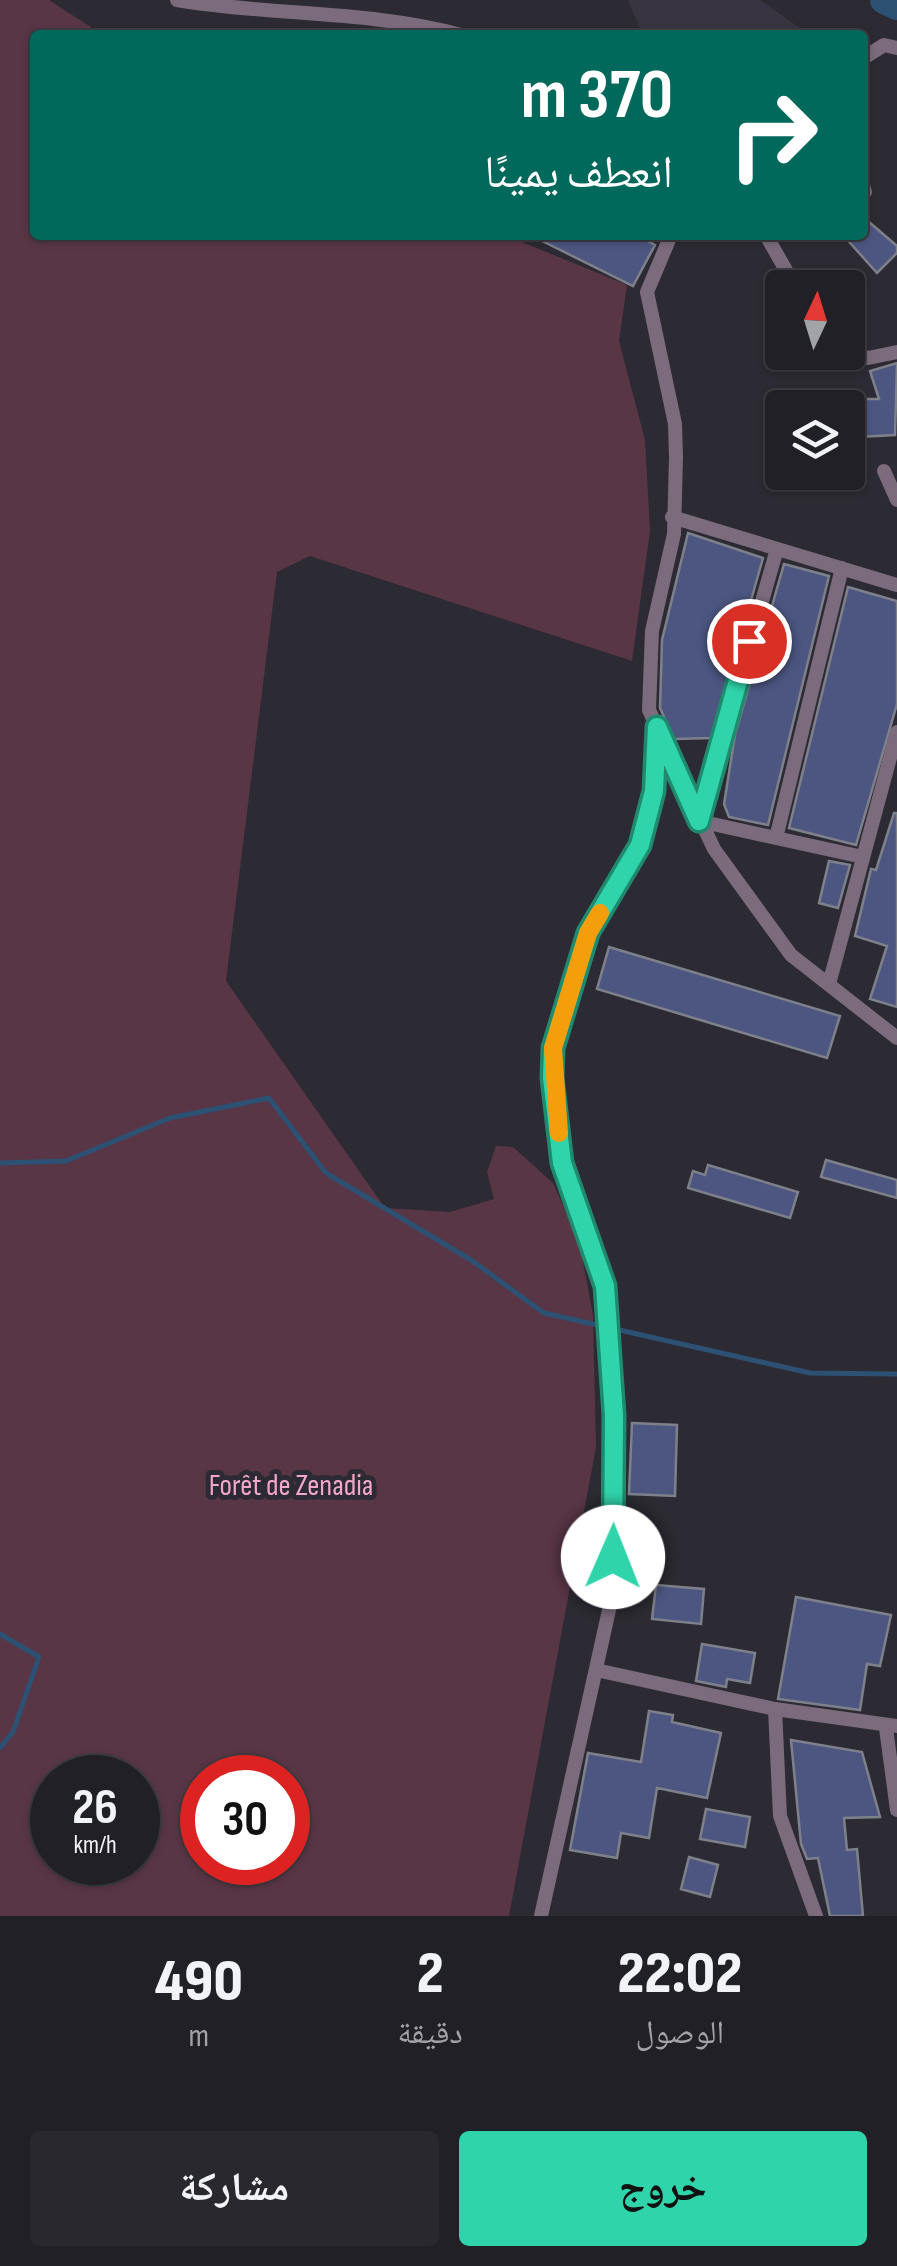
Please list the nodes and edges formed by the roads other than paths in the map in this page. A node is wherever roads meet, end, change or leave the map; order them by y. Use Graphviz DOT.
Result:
graph roads {
  1 [pos="176,0"];
  2 [pos="405,29"];
  3 [pos="897,48"];
  4 [pos="868,55"];
  5 [pos="666,240"];
  6 [pos="769,240"];
  7 [pos="786,270"];
  8 [pos="897,352"];
  9 [pos="865,357"];
  10 [pos="884,470"];
  11 [pos="897,500"];
  12 [pos="672,517"];
  13 [pos="777,549"];
  14 [pos="842,568"];
  15 [pos="897,585"];
  16 [pos="657,727"];
  17 [pos="897,732"];
  18 [pos="879,798"];
  19 [pos="897,803"];
  20 [pos="699,821"];
  21 [pos="776,838"];
  22 [pos="863,857"];
  23 [pos="829,984"];
  24 [pos="897,1038"];
  25 [pos="596,1670"];
  26 [pos="775,1710"];
  27 [pos="892,1727"];
  28 [pos="897,1810"];
  29 [pos="542,1916"];
  30 [pos="816,1916"];
  1 -- 2 [label="street"];
  3 -- 4 [label="street"];
  5 -- 12 [label="street"];
  6 -- 7 [label="street"];
  8 -- 9 [label="street"];
  10 -- 11 [label="street"];
  12 -- 13 [label="street"];
  12 -- 16 [label="street"];
  13 -- 14 [label="street"];
  13 -- 20 [label="street"];
  14 -- 15 [label="street"];
  14 -- 21 [label="street"];
  16 -- 20 [label="street"];
  16 -- 25 [label="street"];
  17 -- 18 [label="street"];
  18 -- 19 [label="street"];
  18 -- 22 [label="street"];
  20 -- 21 [label="street"];
  20 -- 23 [label="street"];
  21 -- 22 [label="street"];
  22 -- 23 [label="street"];
  23 -- 24 [label="street"];
  25 -- 26 [label="street"];
  25 -- 29 [label="street"];
  26 -- 27 [label="street"];
  26 -- 30 [label="street"];
  27 -- 28 [label="street"];
}
